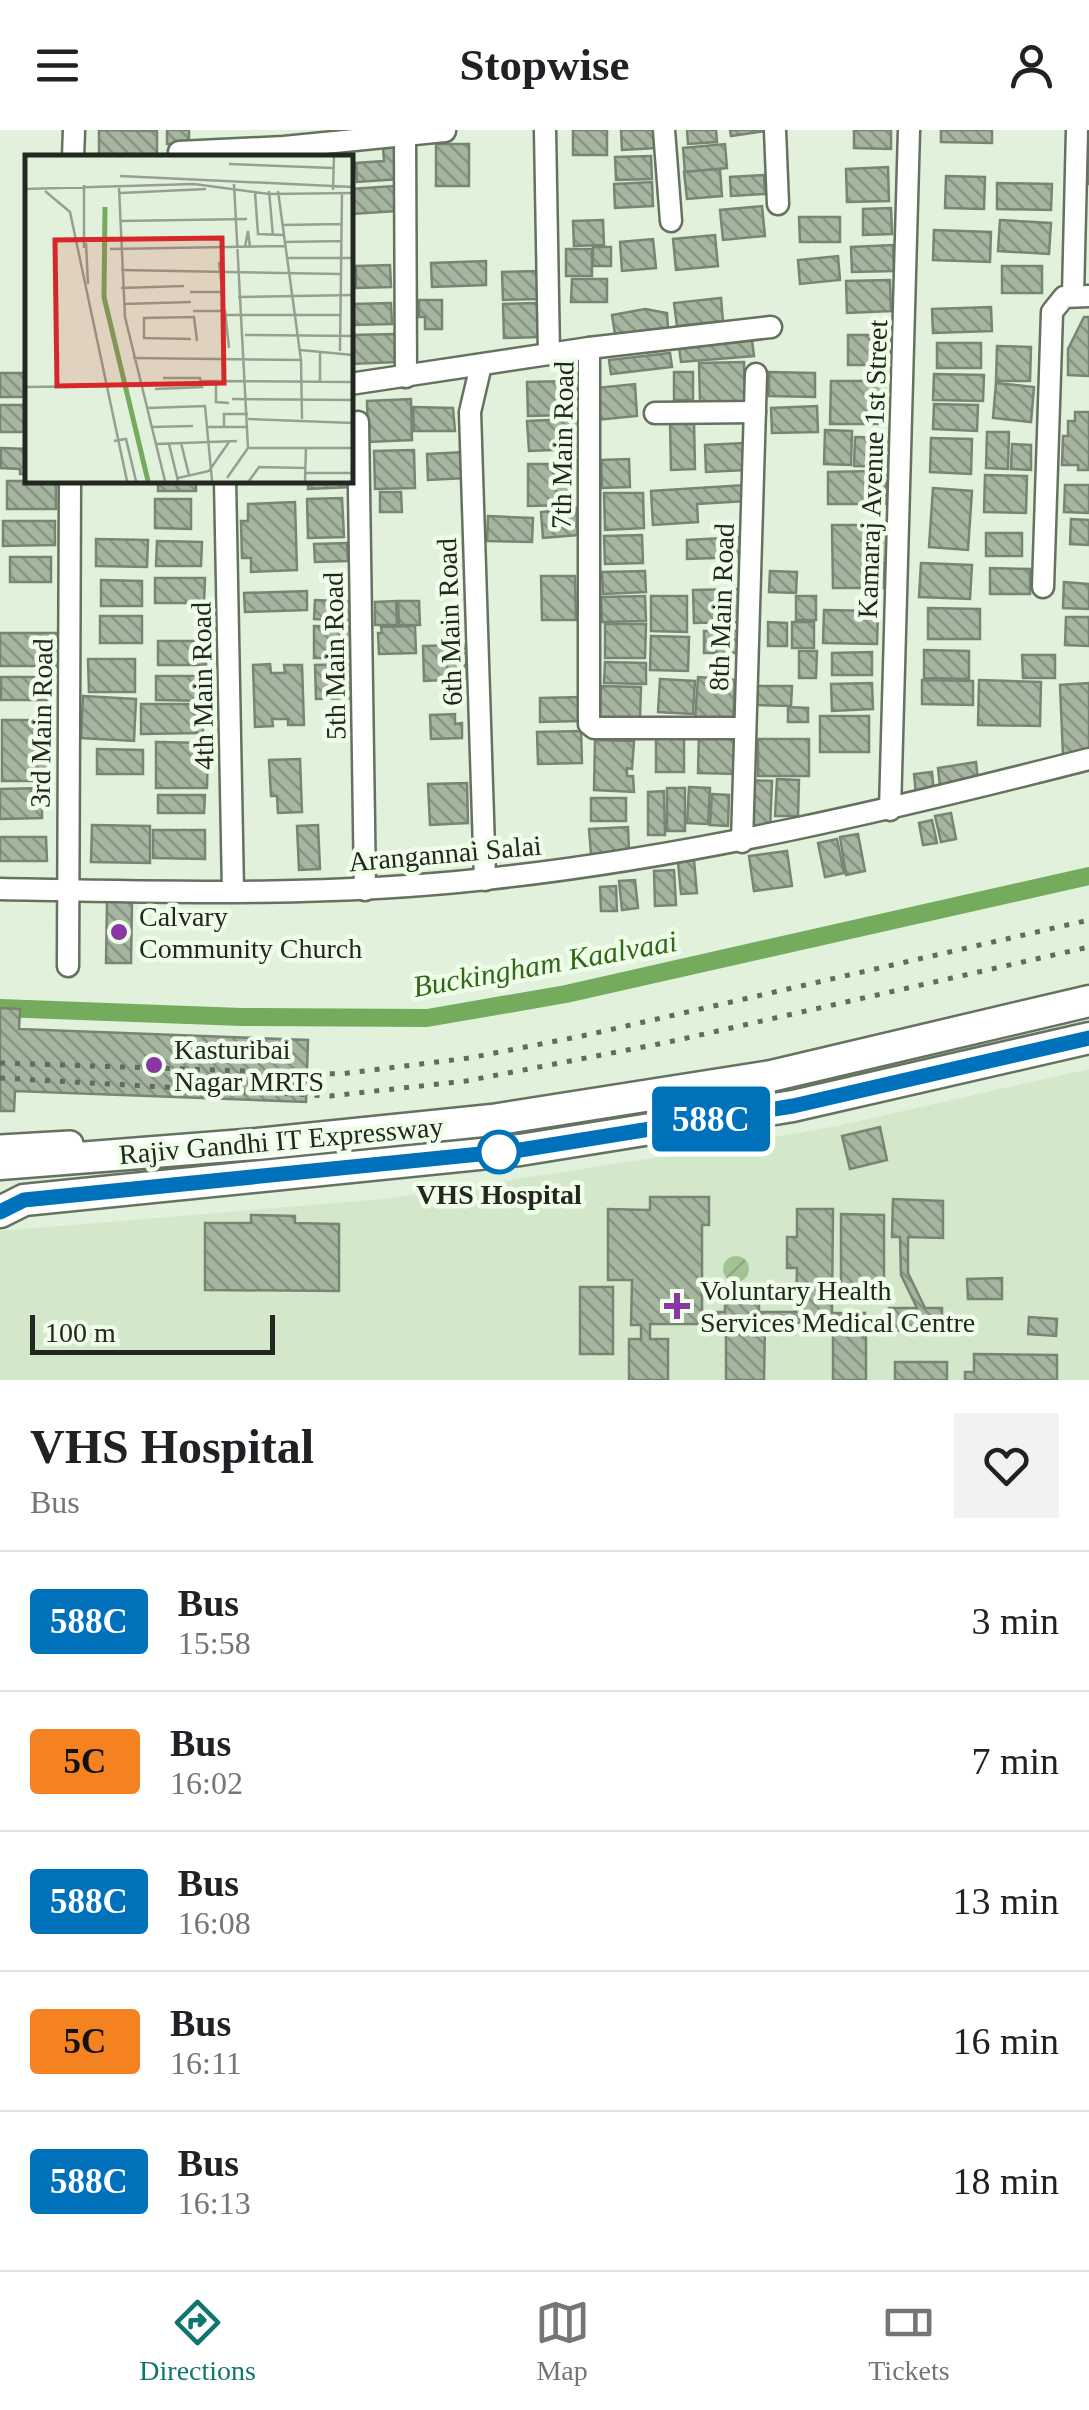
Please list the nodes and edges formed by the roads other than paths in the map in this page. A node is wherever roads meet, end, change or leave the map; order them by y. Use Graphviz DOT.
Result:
graph roads {
  1 [pos="545,130"];
  2 [pos="664,130"];
  3 [pos="774,130"];
  4 [pos="909,130"];
  5 [pos="1077,130"];
  6 [pos="445,131"];
  7 [pos="405,134"];
  8 [pos="284,145"];
  9 [pos="179,152"];
  10 [pos="1082,192"];
  11 [pos="778,204"];
  12 [pos="671,221"];
  13 [pos="1081,295"];
  14 [pos="771,327"];
  15 [pos="589,348"];
  16 [pos="549,354"];
  17 [pos="481,365"];
  18 [pos="756,374"];
  19 [pos="406,377"];
  20 [pos="352,384"];
  21 [pos="754,412"];
  22 [pos="655,413"];
  23 [pos="358,422"];
  24 [pos="70,482"];
  25 [pos="225,482"];
  26 [pos="1044,586"];
  27 [pos="745,728"];
  28 [pos="1089,759"];
  29 [pos="890,810"];
  30 [pos="742,842"];
  31 [pos="484,880"];
  32 [pos="0,889"];
  33 [pos="66,890"];
  34 [pos="365,890"];
  35 [pos="233,891"];
  36 [pos="68,966"];
  37 [pos="1089,1001"];
  38 [pos="1089,1038"];
  39 [pos="334,1136"];
  40 [pos="0,1148"];
  41 [pos="0,1164"];
  42 [pos="0,1180"];
  43 [pos="0,1212"];
  1 -- 16 [label="street"];
  2 -- 12 [label="street"];
  3 -- 11 [label="street"];
  4 -- 29 [label="street, Kamaraj Avenue 1st Street"];
  5 -- 10 [label="street"];
  6 -- 7 [label="street"];
  7 -- 8 [label="street"];
  7 -- 19 [label="street"];
  8 -- 9 [label="street"];
  10 -- 13 [label="street"];
  13 -- 26 [label="street"];
  14 -- 15 [label="street, 7th Main Road"];
  15 -- 16 [label="street"];
  15 -- 27 [label="street, 7th Main Road"];
  16 -- 17 [label="street"];
  17 -- 19 [label="street"];
  17 -- 31 [label="street, 6th Main Road"];
  18 -- 21 [label="street, 8th Main Road"];
  19 -- 20 [label="street"];
  21 -- 22 [label="street"];
  21 -- 27 [label="street, 8th Main Road"];
  23 -- 34 [label="street, 5th Main Road"];
  24 -- 33 [label="street, 3rd Main Road"];
  25 -- 35 [label="street, 4th Main Road"];
  27 -- 30 [label="street, 8th Main Road"];
  28 -- 29 [label="street, Arangannai Salai"];
  29 -- 30 [label="street, Arangannai Salai"];
  30 -- 31 [label="street, Arangannai Salai"];
  31 -- 34 [label="street, Arangannai Salai"];
  32 -- 33 [label="street, Arangannai Salai"];
  33 -- 35 [label="street, Arangannai Salai"];
  33 -- 36 [label="street, 3rd Main Road"];
  34 -- 35 [label="street, Arangannai Salai"];
  37 -- 39 [label="main road, Rajiv Gandhi IT Expressway"];
  38 -- 43 [label="main road, Rajiv Gandhi IT Expressway"];
  39 -- 40 [label="street"];
  39 -- 41 [label="main road, Rajiv Gandhi IT Expressway"];
  39 -- 42 [label="main road"];
}
